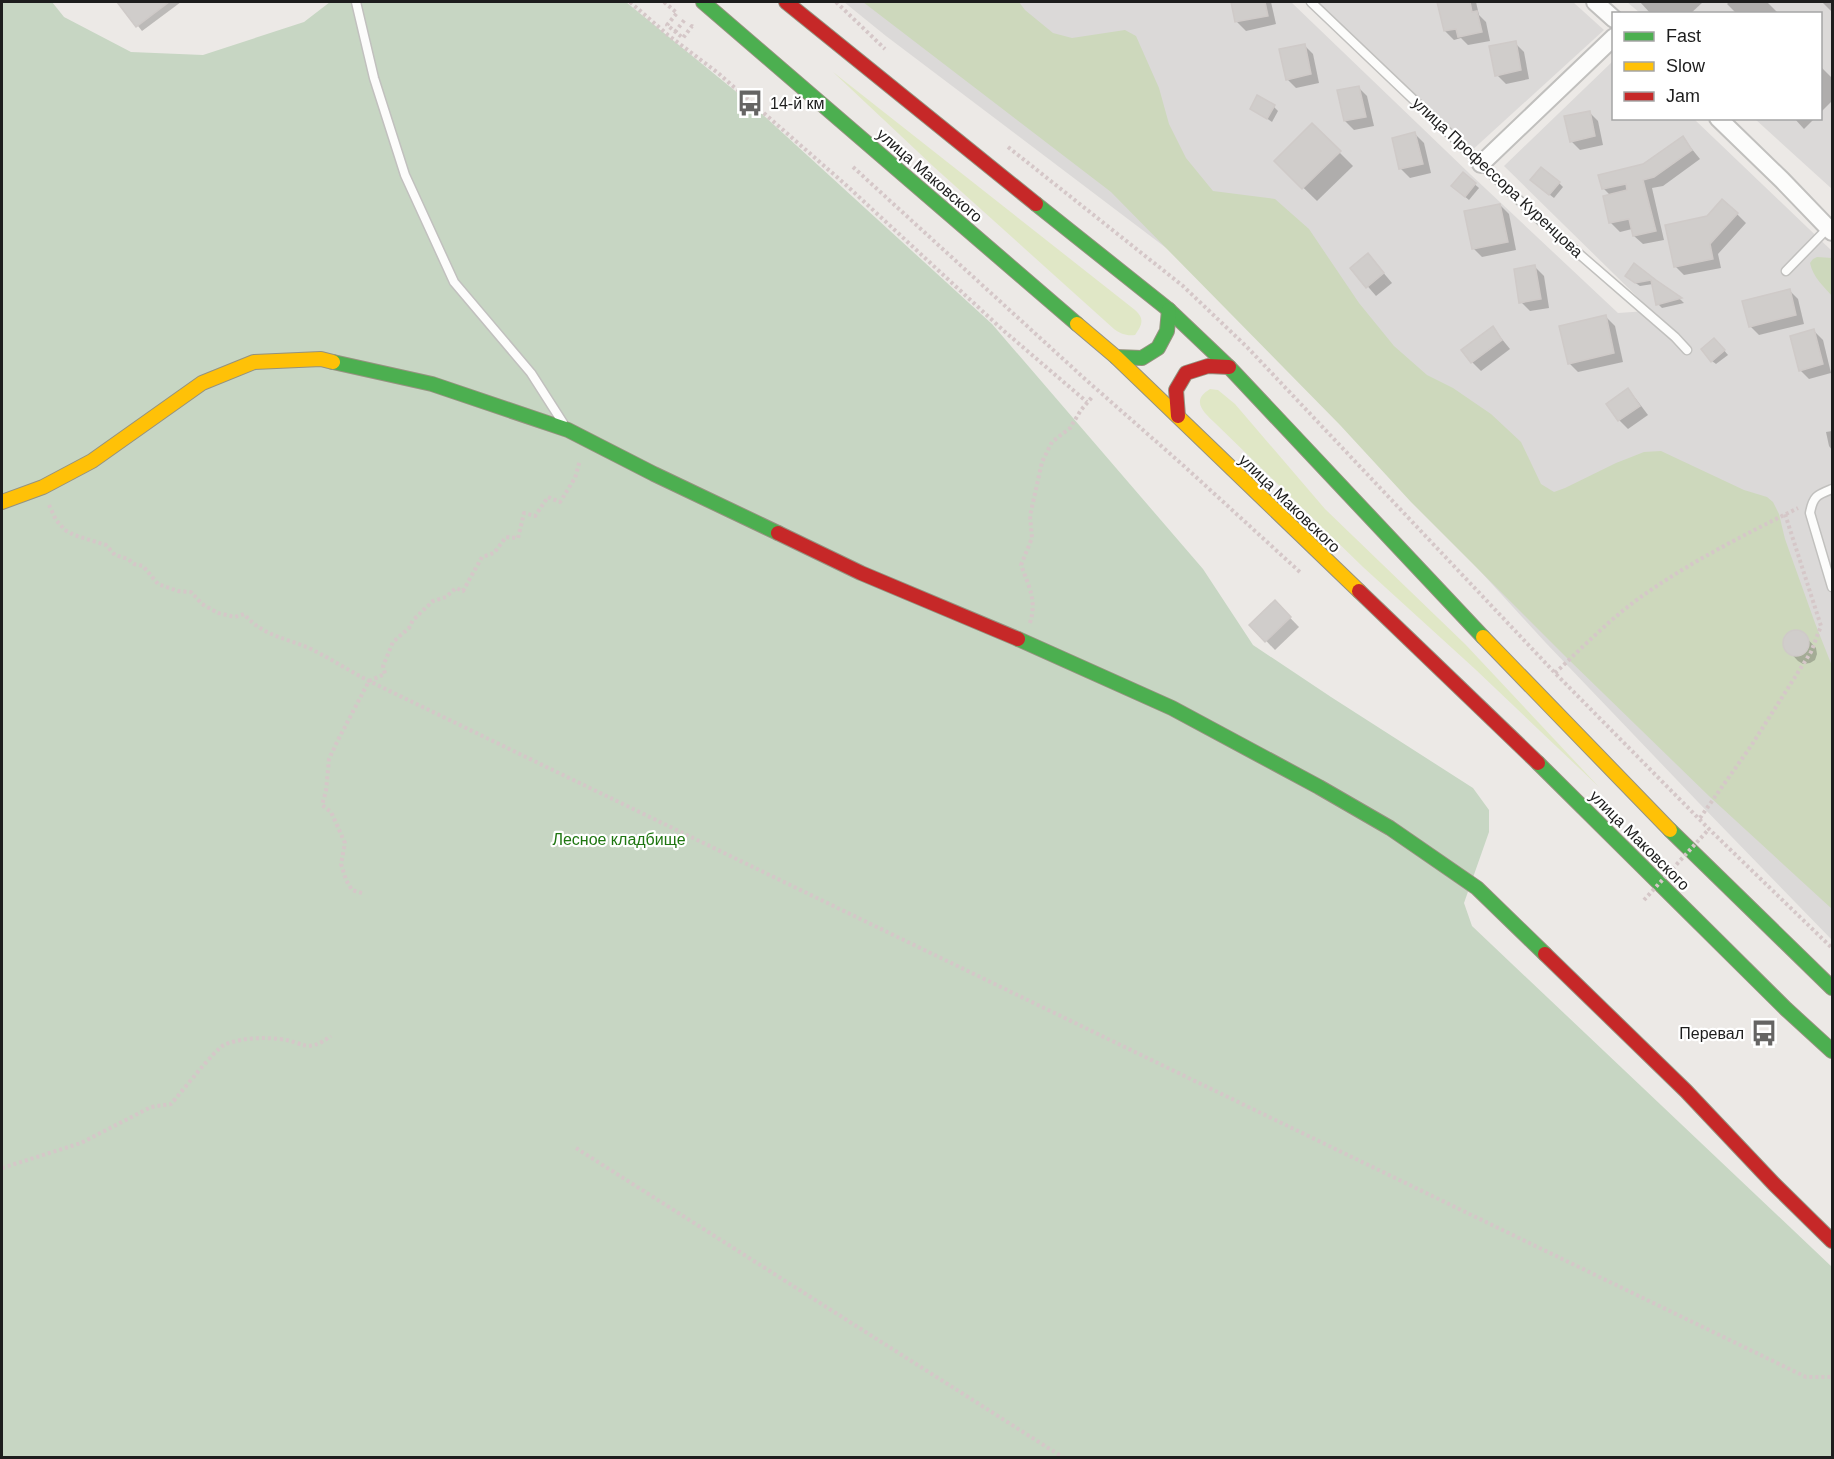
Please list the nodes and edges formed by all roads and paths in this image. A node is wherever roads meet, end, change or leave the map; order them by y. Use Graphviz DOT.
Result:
graph roads {
  1 [pos="356,2"];
  2 [pos="630,2"];
  3 [pos="664,2"];
  4 [pos="703,2"];
  5 [pos="786,2"];
  6 [pos="1311,2"];
  7 [pos="1595,2"];
  8 [pos="1612,17"];
  9 [pos="701,34"];
  10 [pos="1612,39"];
  11 [pos="1720,120"];
  12 [pos="847,160"];
  13 [pos="1481,164"];
  14 [pos="1830,230"];
  15 [pos="1786,272"];
  16 [pos="1169,310"];
  17 [pos="1687,350"];
  18 [pos="1116,357"];
  19 [pos="1229,367"];
  20 [pos="1093,396"];
  21 [pos="1087,402"];
  22 [pos="1178,416"];
  23 [pos="568,430"];
  24 [pos="586,439"];
  25 [pos="1184,466"];
  26 [pos="43,487"];
  27 [pos="1833,489"];
  28 [pos="1812,501"];
  29 [pos="2,502"];
  30 [pos="1785,514"];
  31 [pos="1833,587"];
  32 [pos="1023,641"];
  33 [pos="1555,673"];
  34 [pos="369,681"];
  35 [pos="1700,818"];
  36 [pos="362,893"];
  37 [pos="1644,900"];
  38 [pos="1833,948"];
  39 [pos="1833,988"];
  40 [pos="331,1036"];
  41 [pos="1833,1052"];
  42 [pos="576,1148"];
  43 [pos="2,1168"];
  44 [pos="1833,1241"];
  45 [pos="1833,1377"];
  46 [pos="1065,1458"];
  1 -- 23 [label="lane"];
  2 -- 21 [label="path"];
  3 -- 9 [label="path"];
  4 -- 18 [label="main road, улица Маковского"];
  5 -- 16 [label="main road, улица Маковского"];
  6 -- 13 [label="lane, улица Профессора Куренцова"];
  7 -- 8 [label="street"];
  10 -- 13 [label="street"];
  11 -- 14 [label="street"];
  12 -- 25 [label="path"];
  13 -- 17 [label="lane, улица Профессора Куренцова"];
  14 -- 15 [label="lane"];
  16 -- 18 [label="main road"];
  16 -- 19 [label="main road, улица Маковского"];
  18 -- 22 [label="main road, улица Маковского"];
  19 -- 22 [label="main road"];
  19 -- 39 [label="main road, улица Маковского"];
  20 -- 21 [label="path"];
  21 -- 32 [label="path"];
  22 -- 41 [label="main road, улица Маковского"];
  23 -- 24 [label="main road"];
  23 -- 26 [label="main road"];
  24 -- 32 [label="main road"];
  24 -- 34 [label="path"];
  26 -- 29 [label="main road"];
  26 -- 34 [label="path"];
  27 -- 28 [label="lane"];
  28 -- 30 [label="path"];
  28 -- 31 [label="lane"];
  30 -- 33 [label="path"];
  30 -- 35 [label="path"];
  32 -- 44 [label="main road"];
  34 -- 36 [label="path"];
  34 -- 45 [label="path"];
  37 -- 38 [label="path, bridge"];
  40 -- 43 [label="path"];
  42 -- 46 [label="path"];
}
